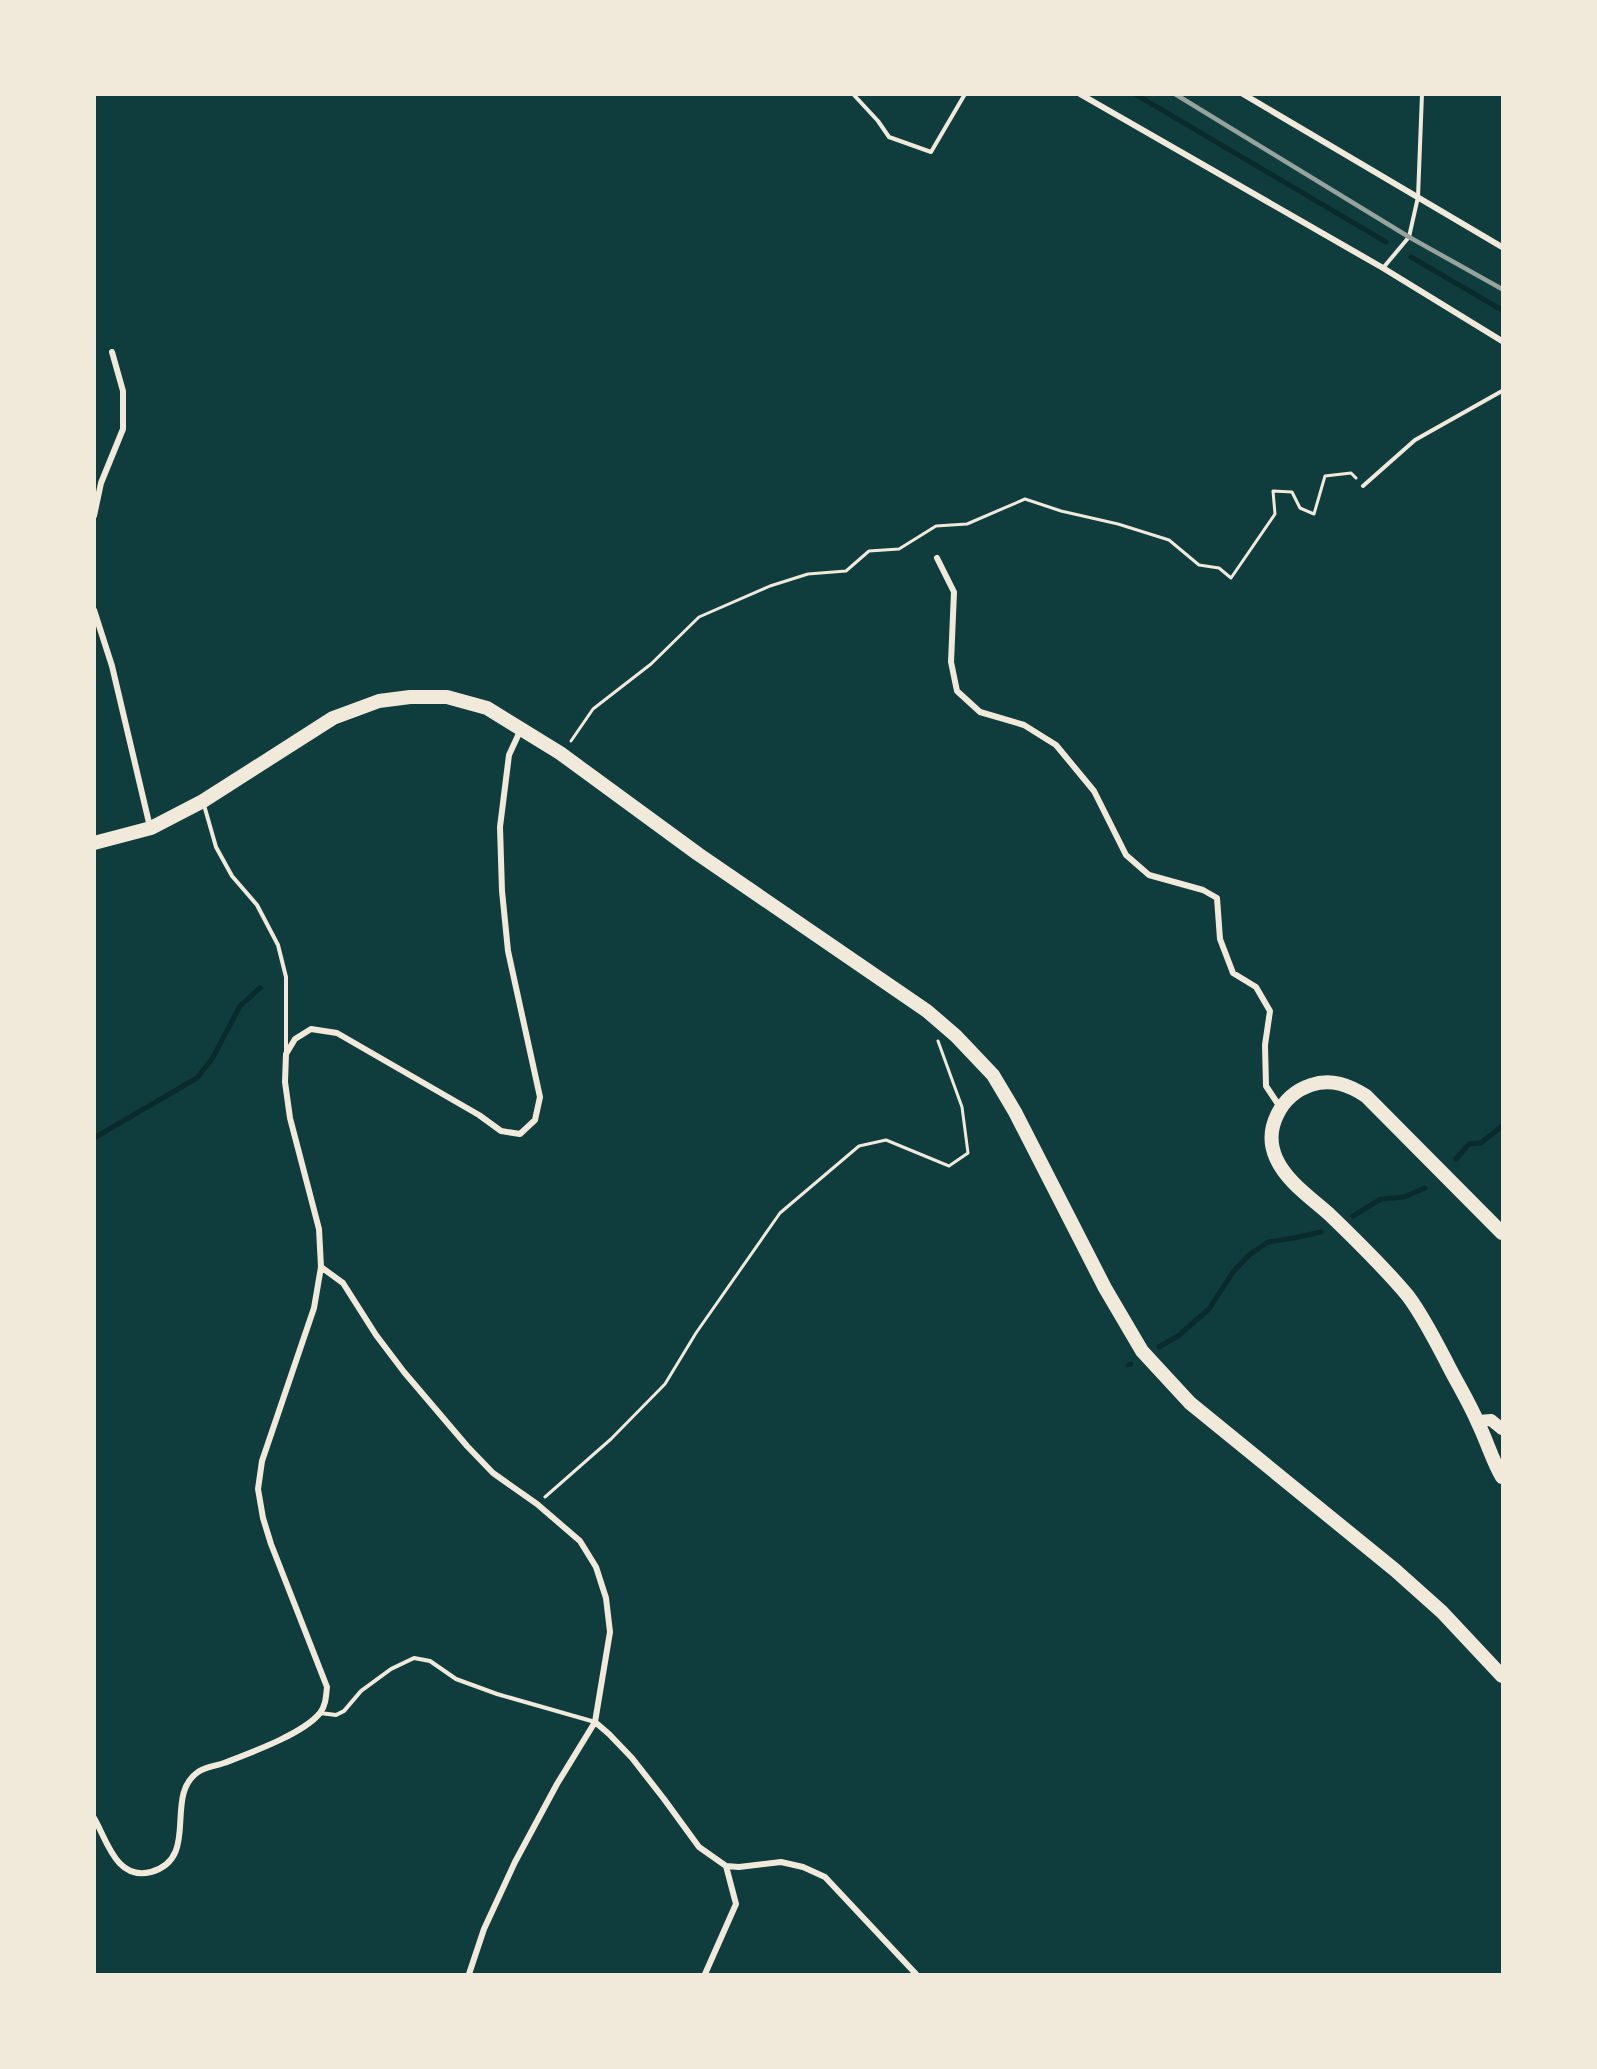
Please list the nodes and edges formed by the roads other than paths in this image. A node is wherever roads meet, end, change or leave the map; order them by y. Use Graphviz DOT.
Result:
graph roads {
  1 [pos="853,94"];
  2 [pos="965,94"];
  3 [pos="1080,94"];
  4 [pos="1243,94"];
  5 [pos="1422,94"];
  6 [pos="1418,197"];
  7 [pos="1503,247"];
  8 [pos="1383,268"];
  9 [pos="1503,341"];
  10 [pos="112,352"];
  11 [pos="1503,391"];
  12 [pos="1363,486"];
  13 [pos="94,516"];
  14 [pos="937,558"];
  15 [pos="94,610"];
  16 [pos="521,729"];
  17 [pos="203,801"];
  18 [pos="151,828"];
  19 [pos="94,843"];
  20 [pos="286,1054"];
  21 [pos="1281,1108"];
  22 [pos="1503,1233"];
  23 [pos="321,1267"];
  24 [pos="1478,1421"];
  25 [pos="1503,1429"];
  26 [pos="1503,1477"];
  27 [pos="1503,1676"];
  28 [pos="320,1713"];
  29 [pos="595,1722"];
  30 [pos="94,1818"];
  31 [pos="726,1866"];
  32 [pos="469,1974"];
  33 [pos="705,1974"];
  34 [pos="916,1974"];
  1 -- 2 [label="lane"];
  3 -- 8 [label="street"];
  4 -- 6 [label="street"];
  5 -- 6 [label="lane"];
  6 -- 7 [label="street"];
  6 -- 8 [label="lane"];
  8 -- 9 [label="street"];
  10 -- 13 [label="street"];
  11 -- 12 [label="lane"];
  14 -- 21 [label="street"];
  15 -- 18 [label="street"];
  16 -- 17 [label="main road"];
  16 -- 20 [label="street"];
  16 -- 27 [label="main road"];
  17 -- 18 [label="main road"];
  17 -- 20 [label="lane"];
  18 -- 19 [label="main road"];
  20 -- 23 [label="street"];
  21 -- 22 [label="main road"];
  21 -- 24 [label="main road"];
  23 -- 28 [label="street"];
  23 -- 29 [label="street"];
  24 -- 25 [label="main road"];
  24 -- 26 [label="main road"];
  28 -- 29 [label="lane"];
  28 -- 30 [label="street"];
  29 -- 31 [label="street"];
  29 -- 32 [label="street"];
  31 -- 33 [label="street"];
  31 -- 34 [label="street"];
}
